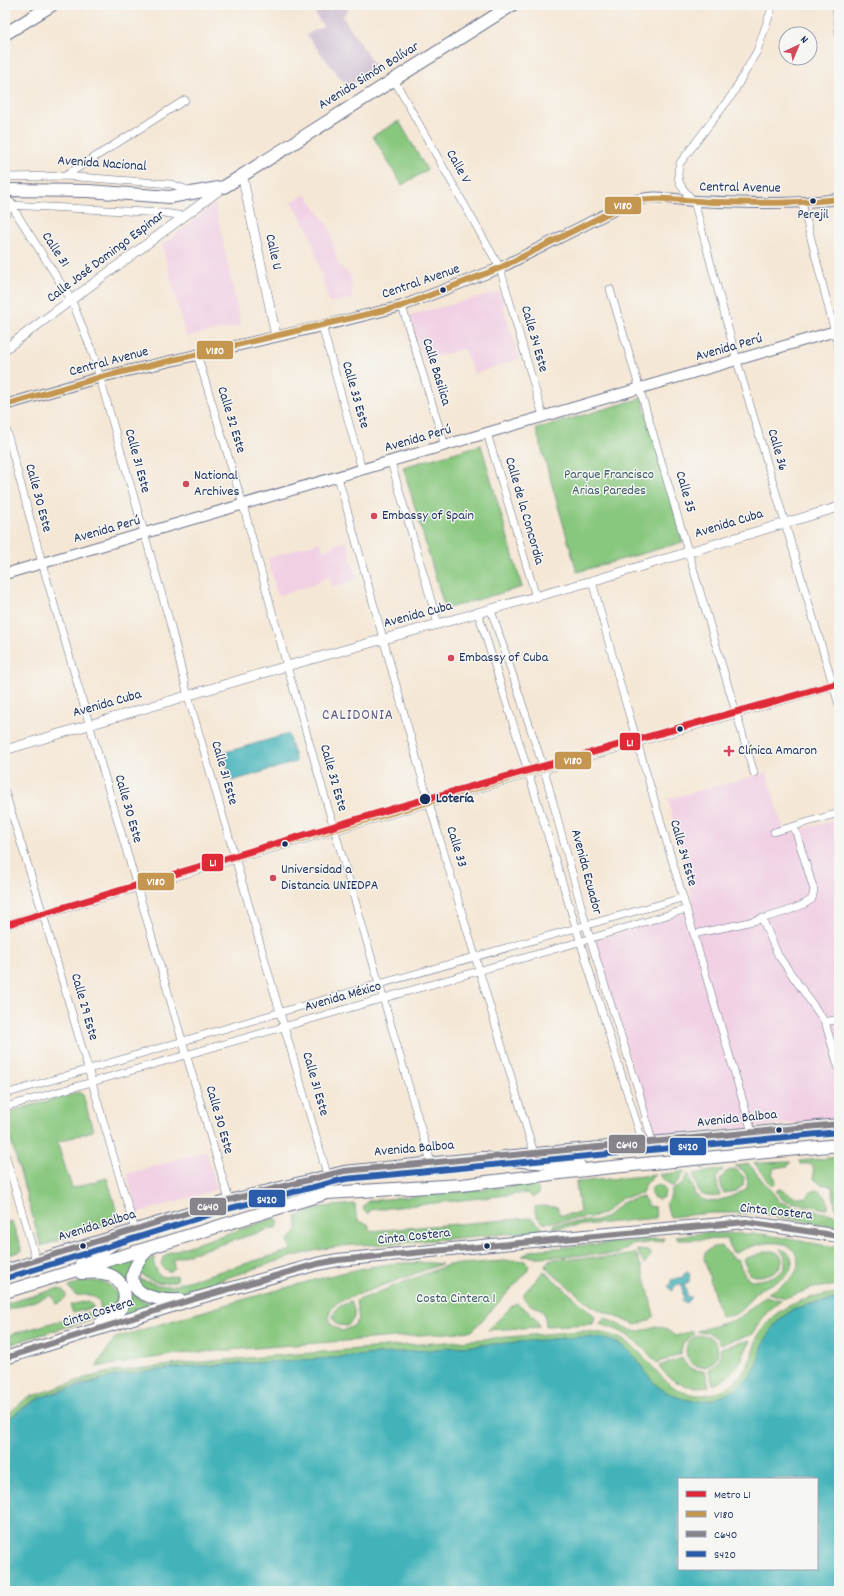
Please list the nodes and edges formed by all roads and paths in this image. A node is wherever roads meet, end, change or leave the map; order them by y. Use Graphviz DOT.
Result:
graph roads {
  1 [pos="52,5"];
  2 [pos="512,5"];
  3 [pos="773,5"];
  4 [pos="836,5"];
  5 [pos="5,34"];
  6 [pos="839,34"];
  7 [pos="393,78"];
  8 [pos="185,100"];
  9 [pos="242,174"];
  10 [pos="65,176"];
  11 [pos="5,177"];
  12 [pos="224,186"];
  13 [pos="5,190"];
  14 [pos="195,193"];
  15 [pos="839,199"];
  16 [pos="694,201"];
  17 [pos="802,203"];
  18 [pos="6,207"];
  19 [pos="184,216"];
  20 [pos="500,268"];
  21 [pos="610,289"];
  22 [pos="72,301"];
  23 [pos="402,306"];
  24 [pos="322,326"];
  25 [pos="836,331"];
  26 [pos="276,336"];
  27 [pos="5,349"];
  28 [pos="839,349"];
  29 [pos="197,354"];
  30 [pos="737,361"];
  31 [pos="101,377"];
  32 [pos="641,388"];
  33 [pos="5,405"];
  34 [pos="543,416"];
  35 [pos="5,425"];
  36 [pos="487,433"];
  37 [pos="445,446"];
  38 [pos="391,462"];
  39 [pos="362,470"];
  40 [pos="338,477"];
  41 [pos="243,505"];
  42 [pos="839,506"];
  43 [pos="785,522"];
  44 [pos="143,534"];
  45 [pos="688,551"];
  46 [pos="42,564"];
  47 [pos="5,574"];
  48 [pos="592,581"];
  49 [pos="536,597"];
  50 [pos="491,610"];
  51 [pos="478,613"];
  52 [pos="438,624"];
  53 [pos="382,639"];
  54 [pos="287,666"];
  55 [pos="836,684"];
  56 [pos="188,696"];
  57 [pos="839,705"];
  58 [pos="736,713"];
  59 [pos="90,724"];
  60 [pos="637,742"];
  61 [pos="5,750"];
  62 [pos="544,769"];
  63 [pos="530,773"];
  64 [pos="754,773"];
  65 [pos="5,792"];
  66 [pos="429,803"];
  67 [pos="839,813"];
  68 [pos="794,826"];
  69 [pos="335,830"];
  70 [pos="774,832"];
  71 [pos="234,857"];
  72 [pos="138,886"];
  73 [pos="682,898"];
  74 [pos="687,909"];
  75 [pos="43,914"];
  76 [pos="762,918"];
  77 [pos="5,925"];
  78 [pos="586,926"];
  79 [pos="575,929"];
  80 [pos="694,934"];
  81 [pos="590,939"];
  82 [pos="579,942"];
  83 [pos="475,956"];
  84 [pos="479,970"];
  85 [pos="380,985"];
  86 [pos="383,998"];
  87 [pos="281,1012"];
  88 [pos="839,1019"];
  89 [pos="825,1022"];
  90 [pos="285,1027"];
  91 [pos="183,1040"];
  92 [pos="187,1054"];
  93 [pos="88,1069"];
  94 [pos="839,1069"];
  95 [pos="92,1082"];
  96 [pos="5,1094"];
  97 [pos="5,1107"];
  98 [pos="839,1124"];
  99 [pos="752,1132"];
  100 [pos="648,1142"];
  101 [pos="839,1145"];
  102 [pos="534,1153"];
  103 [pos="5,1154"];
  104 [pos="478,1158"];
  105 [pos="431,1162"];
  106 [pos="602,1168"];
  107 [pos="327,1174"];
  108 [pos="229,1200"];
  109 [pos="135,1230"];
  110 [pos="839,1236"];
  111 [pos="152,1246"];
  112 [pos="36,1260"];
  113 [pos="5,1270"];
  114 [pos="64,1274"];
  115 [pos="5,1292"];
  116 [pos="194,1299"];
  117 [pos="89,1331"];
  118 [pos="5,1358"];
  1 -- 5 [label="main road"];
  2 -- 7 [label="main road, Avenida Simón Bolívar"];
  3 -- 16 [label="street"];
  4 -- 6 [label="street"];
  7 -- 9 [label="main road, Avenida Simón Bolívar"];
  7 -- 20 [label="street, Calle V"];
  8 -- 10 [label="street"];
  9 -- 12 [label="main road, Avenida Nacional"];
  9 -- 26 [label="street, Calle U"];
  10 -- 11 [label="street, Avenida Nacional"];
  10 -- 14 [label="street, Avenida Nacional"];
  12 -- 14 [label="main road, Avenida Nacional"];
  12 -- 19 [label="street, Calle José Domingo Espinar"];
  13 -- 14 [label="main road, Avenida Nacional"];
  15 -- 17 [label="main road, Central Avenue"];
  16 -- 17 [label="main road, Central Avenue"];
  16 -- 20 [label="main road, Central Avenue"];
  16 -- 30 [label="street, Calle 36"];
  17 -- 25 [label="street"];
  18 -- 19 [label="street, Calle 31"];
  18 -- 22 [label="street, Calle 31"];
  19 -- 22 [label="street, Calle José Domingo Espinar"];
  20 -- 23 [label="main road, Central Avenue"];
  20 -- 34 [label="street, Calle 34 Este"];
  21 -- 32 [label="street, Calle 35"];
  22 -- 27 [label="street, Calle José Domingo Espinar"];
  22 -- 31 [label="street, Calle 31"];
  23 -- 24 [label="main road, Central Avenue"];
  23 -- 37 [label="street, Calle Basilica"];
  24 -- 26 [label="main road, Central Avenue"];
  24 -- 39 [label="street, Calle 33 Este"];
  25 -- 28 [label="street"];
  25 -- 30 [label="main road, Avenida Perú"];
  26 -- 29 [label="main road, Central Avenue"];
  29 -- 31 [label="main road, Central Avenue"];
  29 -- 41 [label="street, Calle 32 Este"];
  30 -- 32 [label="main road, Avenida Perú"];
  30 -- 43 [label="street, Calle 36"];
  31 -- 33 [label="main road, Central Avenue"];
  31 -- 44 [label="street, Calle 31 Este"];
  32 -- 34 [label="main road, Avenida Perú"];
  32 -- 45 [label="street, Calle 35"];
  34 -- 36 [label="main road, Avenida Perú"];
  35 -- 46 [label="street, Calle 30 Este"];
  36 -- 37 [label="main road, Avenida Perú"];
  36 -- 49 [label="street, Calle de la Concordia"];
  37 -- 38 [label="main road, Avenida Perú"];
  38 -- 39 [label="main road, Avenida Perú"];
  38 -- 52 [label="street"];
  39 -- 40 [label="main road, Avenida Perú"];
  40 -- 41 [label="main road, Avenida Perú"];
  40 -- 53 [label="street, Calle 33"];
  41 -- 44 [label="main road, Avenida Perú"];
  41 -- 54 [label="street, Calle 32 Este"];
  42 -- 43 [label="street, Avenida Cuba"];
  43 -- 45 [label="street, Avenida Cuba"];
  43 -- 55 [label="street, Calle 36"];
  44 -- 46 [label="main road, Avenida Perú"];
  44 -- 56 [label="street, Calle 31 Este"];
  45 -- 48 [label="street, Avenida Cuba"];
  45 -- 58 [label="street, Calle 35"];
  46 -- 47 [label="main road, Avenida Perú"];
  46 -- 59 [label="street, Calle 30 Este"];
  48 -- 49 [label="street, Avenida Cuba"];
  48 -- 60 [label="street, Calle 34 Este"];
  49 -- 50 [label="street, Avenida Cuba"];
  50 -- 51 [label="street, Avenida Cuba"];
  50 -- 62 [label="street, Avenida Ecuador"];
  51 -- 52 [label="street, Avenida Cuba"];
  51 -- 63 [label="street, Avenida Ecuador"];
  52 -- 53 [label="street, Avenida Cuba"];
  53 -- 54 [label="street, Avenida Cuba"];
  53 -- 66 [label="street, Calle 33"];
  54 -- 56 [label="street, Avenida Cuba"];
  54 -- 69 [label="street, Calle 32 Este"];
  55 -- 57 [label="street, Calle 36"];
  55 -- 58 [label="street"];
  56 -- 59 [label="street, Avenida Cuba"];
  56 -- 71 [label="street, Calle 31 Este"];
  58 -- 60 [label="street"];
  58 -- 64 [label="street, Calle 35"];
  59 -- 61 [label="street, Avenida Cuba"];
  59 -- 72 [label="street, Calle 30 Este"];
  60 -- 62 [label="street"];
  60 -- 73 [label="street, Calle 34 Este"];
  62 -- 63 [label="street"];
  62 -- 78 [label="street, Avenida Ecuador"];
  63 -- 66 [label="street"];
  63 -- 79 [label="street, Avenida Ecuador"];
  65 -- 75 [label="street, Calle 29 Este"];
  66 -- 69 [label="street"];
  66 -- 83 [label="street, Calle 33"];
  67 -- 68 [label="street"];
  68 -- 70 [label="street"];
  68 -- 76 [label="street"];
  69 -- 71 [label="street"];
  69 -- 85 [label="street, Calle 32 Este"];
  71 -- 72 [label="street"];
  71 -- 87 [label="street, Calle 31 Este"];
  72 -- 75 [label="street"];
  72 -- 91 [label="street, Calle 30 Este"];
  73 -- 74 [label="street, Calle 34 Este"];
  73 -- 78 [label="street, Avenida México"];
  74 -- 80 [label="street, Calle 34 Este"];
  74 -- 81 [label="street, Avenida México"];
  75 -- 77 [label="street"];
  75 -- 93 [label="street, Calle 29 Este"];
  76 -- 80 [label="street"];
  76 -- 89 [label="street"];
  78 -- 79 [label="street, Avenida México"];
  78 -- 81 [label="street, Avenida Ecuador"];
  79 -- 82 [label="street, Avenida Ecuador"];
  79 -- 83 [label="street, Avenida México"];
  80 -- 99 [label="street, Calle 34 Este"];
  81 -- 82 [label="street, Avenida México"];
  81 -- 100 [label="street, Avenida Ecuador"];
  82 -- 84 [label="street, Avenida México"];
  82 -- 100 [label="street, Avenida Ecuador"];
  83 -- 84 [label="street, Calle 33"];
  83 -- 85 [label="street, Avenida México"];
  84 -- 86 [label="street, Avenida México"];
  84 -- 102 [label="street, Calle 33"];
  85 -- 86 [label="street, Calle 32 Este"];
  85 -- 87 [label="street, Avenida México"];
  86 -- 90 [label="street, Avenida México"];
  86 -- 105 [label="street, Calle 32 Este"];
  87 -- 90 [label="street, Calle 31 Este"];
  87 -- 91 [label="street, Avenida México"];
  88 -- 89 [label="street"];
  89 -- 94 [label="street"];
  90 -- 92 [label="street, Avenida México"];
  90 -- 107 [label="street, Calle 31 Este"];
  91 -- 92 [label="street, Calle 30 Este"];
  91 -- 93 [label="street, Avenida México"];
  92 -- 95 [label="street, Avenida México"];
  92 -- 108 [label="street, Calle 30 Este"];
  93 -- 95 [label="street, Calle 29 Este"];
  93 -- 96 [label="street, Avenida México"];
  95 -- 97 [label="street, Avenida México"];
  95 -- 109 [label="street, Calle 29 Este"];
  98 -- 99 [label="main road, Avenida Balboa"];
  99 -- 100 [label="main road, Avenida Balboa"];
  100 -- 102 [label="main road, Avenida Balboa"];
  101 -- 106 [label="main road"];
  102 -- 104 [label="main road, Avenida Balboa"];
  103 -- 112 [label="street"];
  104 -- 105 [label="main road, Avenida Balboa"];
  104 -- 106 [label="main road"];
  105 -- 107 [label="main road, Avenida Balboa"];
  106 -- 111 [label="main road"];
  107 -- 108 [label="main road, Avenida Balboa"];
  108 -- 109 [label="main road, Avenida Balboa"];
  109 -- 112 [label="main road, Avenida Balboa"];
  109 -- 114 [label="main road"];
  110 -- 116 [label="main road, Cinta Costera"];
  111 -- 114 [label="main road"];
  111 -- 116 [label="main road"];
  112 -- 113 [label="main road, Avenida Balboa"];
  114 -- 115 [label="main road"];
  114 -- 117 [label="main road"];
  116 -- 117 [label="main road, Cinta Costera"];
  117 -- 118 [label="main road, Cinta Costera"];
}
